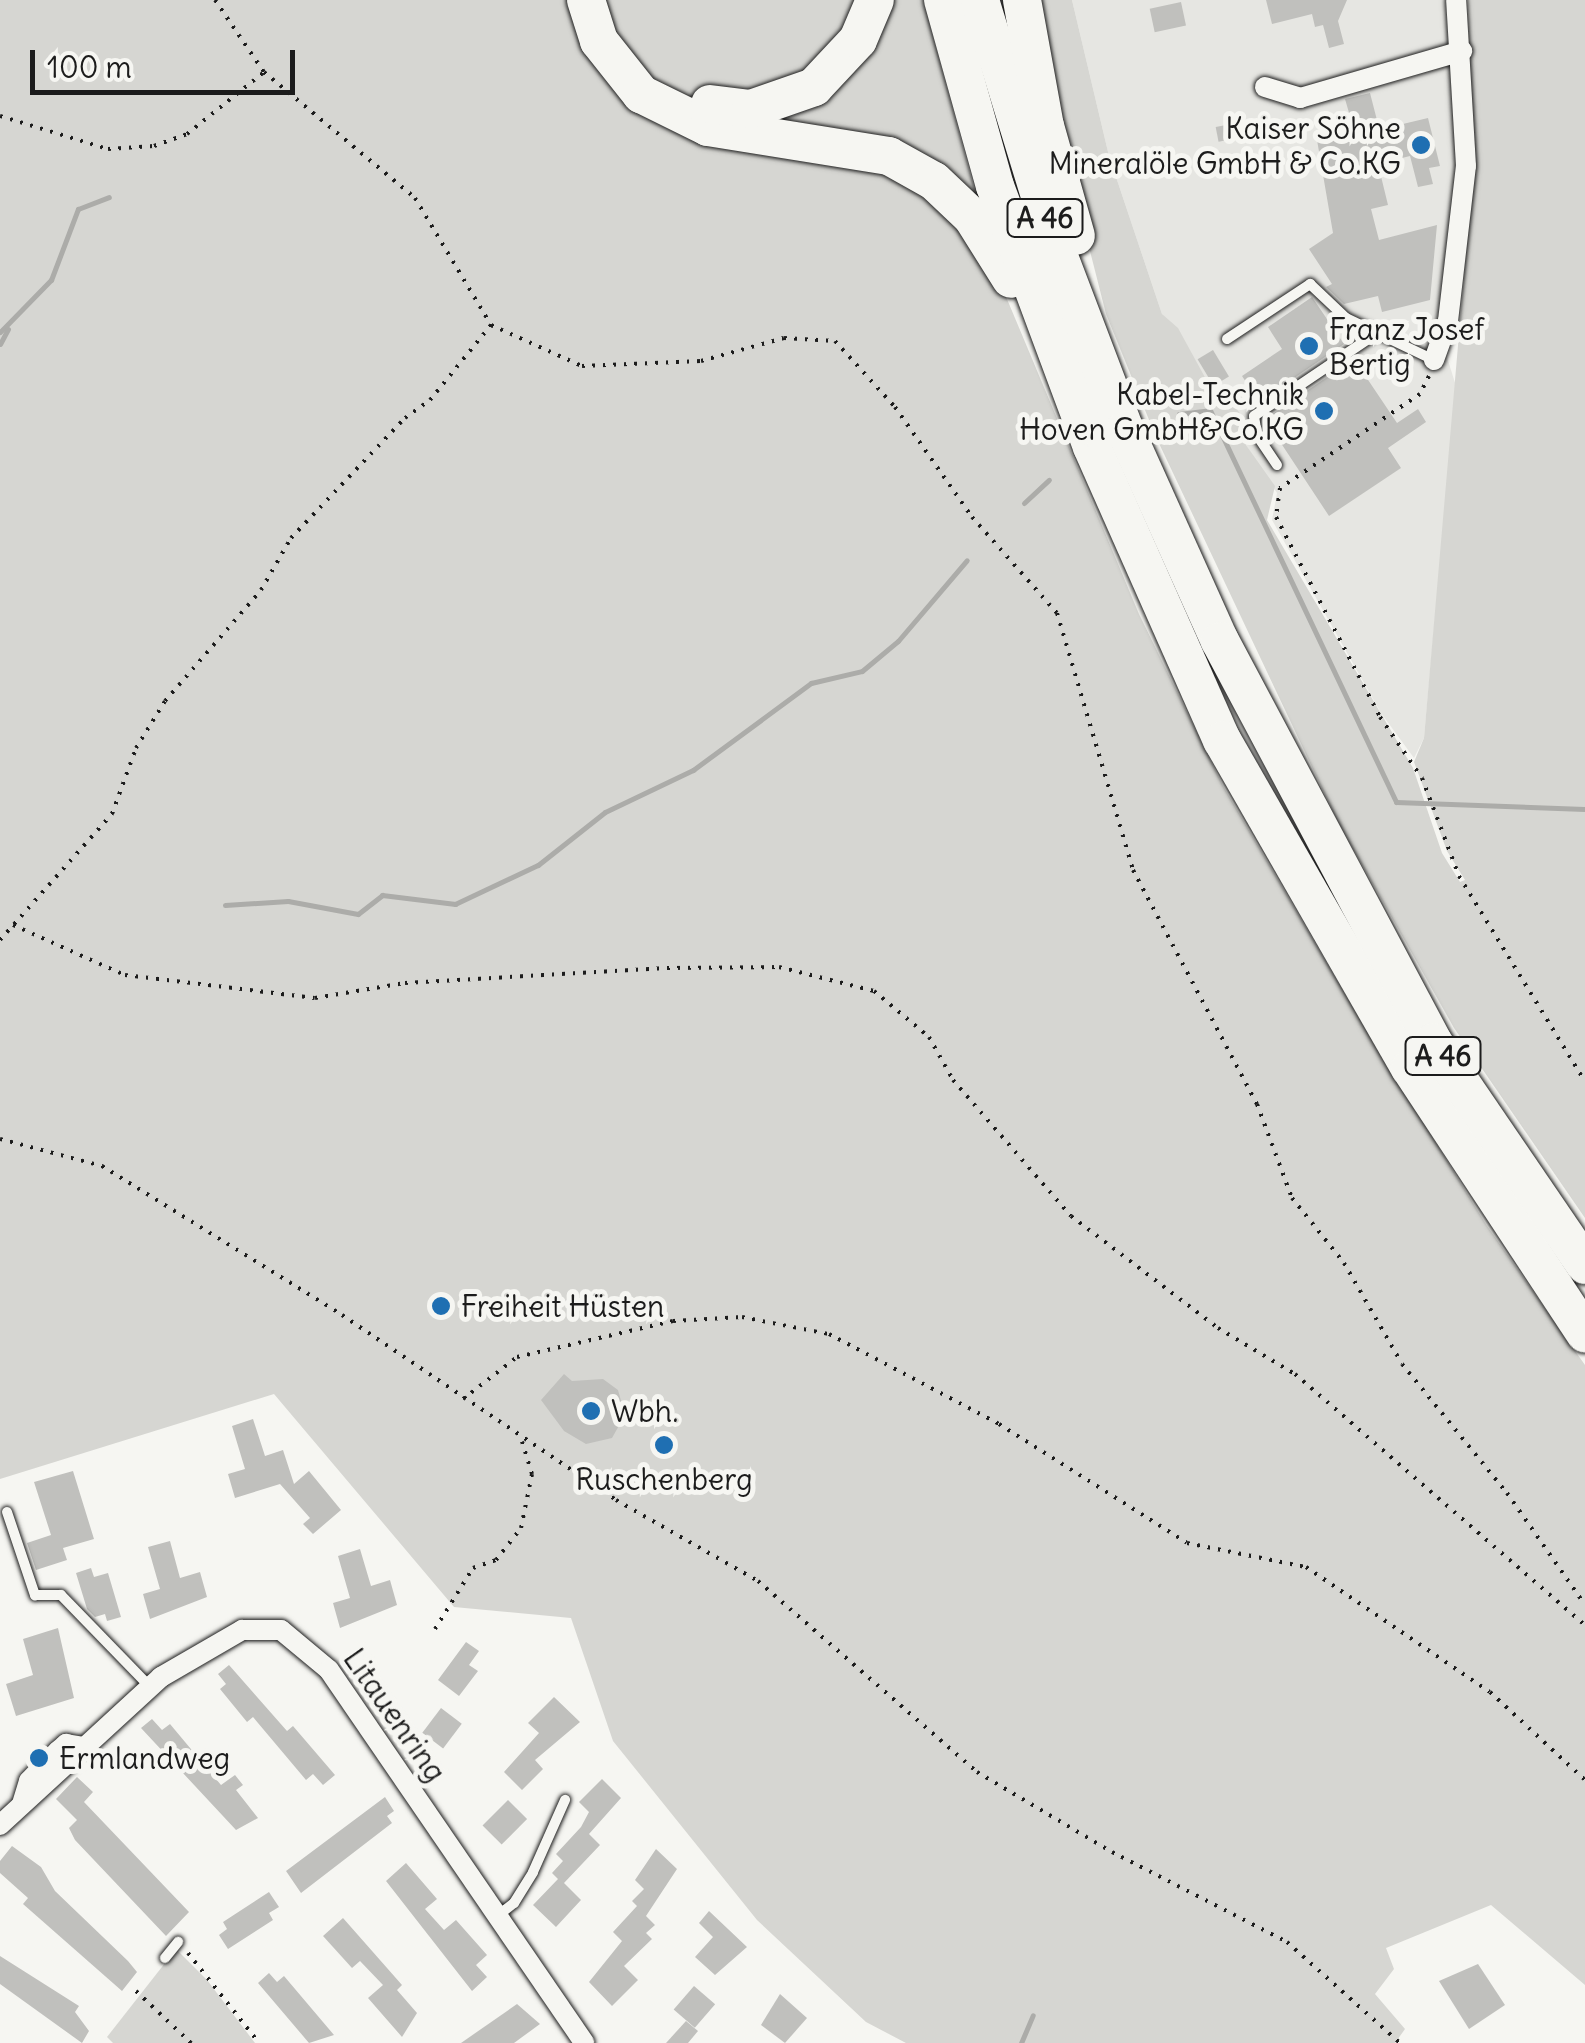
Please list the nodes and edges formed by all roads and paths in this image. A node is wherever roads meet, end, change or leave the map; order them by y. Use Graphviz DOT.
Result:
graph roads {
  1 [pos="215,0"];
  2 [pos="586,0"];
  3 [pos="610,0"];
  4 [pos="875,0"];
  5 [pos="943,0"];
  6 [pos="980,0"];
  7 [pos="1022,0"];
  8 [pos="1456,0"];
  9 [pos="1462,51"];
  10 [pos="264,72"];
  11 [pos="1265,86"];
  12 [pos="0,116"];
  13 [pos="491,325"];
  14 [pos="1377,333"];
  15 [pos="1227,339"];
  16 [pos="1434,360"];
  17 [pos="1109,439"];
  18 [pos="1277,465"];
  19 [pos="13,925"];
  20 [pos="0,940"];
  21 [pos="1585,1082"];
  22 [pos="0,1139"];
  23 [pos="1585,1265"];
  24 [pos="1585,1333"];
  25 [pos="463,1399"];
  26 [pos="521,1440"];
  27 [pos="7,1512"];
  28 [pos="1585,1604"];
  29 [pos="1585,1625"];
  30 [pos="436,1629"];
  31 [pos="150,1687"];
  32 [pos="1585,1780"];
  33 [pos="564,1800"];
  34 [pos="8,1811"];
  35 [pos="496,1917"];
  36 [pos="178,1942"];
  37 [pos="165,1958"];
  38 [pos="136,1991"];
  39 [pos="192,2043"];
  40 [pos="260,2043"];
  41 [pos="584,2043"];
  42 [pos="1400,2043"];
  1 -- 10 [label="path"];
  2 -- 17 [label="highway"];
  3 -- 4 [label="highway"];
  5 -- 17 [label="highway, A 46"];
  6 -- 17 [label="highway, A 46"];
  7 -- 17 [label="highway"];
  8 -- 9 [label="street"];
  9 -- 11 [label="street"];
  9 -- 16 [label="street"];
  10 -- 12 [label="path"];
  10 -- 13 [label="path"];
  13 -- 19 [label="path"];
  13 -- 28 [label="path"];
  14 -- 15 [label="lane"];
  14 -- 16 [label="lane"];
  14 -- 18 [label="lane"];
  16 -- 21 [label="path"];
  17 -- 23 [label="highway, A 46"];
  17 -- 24 [label="highway, A 46"];
  19 -- 20 [label="path"];
  19 -- 29 [label="path"];
  22 -- 25 [label="path"];
  25 -- 26 [label="path"];
  25 -- 32 [label="path"];
  26 -- 30 [label="path"];
  26 -- 42 [label="path"];
  27 -- 31 [label="lane"];
  31 -- 34 [label="street, Litauenring"];
  31 -- 35 [label="street, Litauenring"];
  33 -- 35 [label="lane"];
  35 -- 41 [label="street, Litauenring"];
  36 -- 37 [label="lane"];
  36 -- 40 [label="path"];
  38 -- 39 [label="path"];
}
